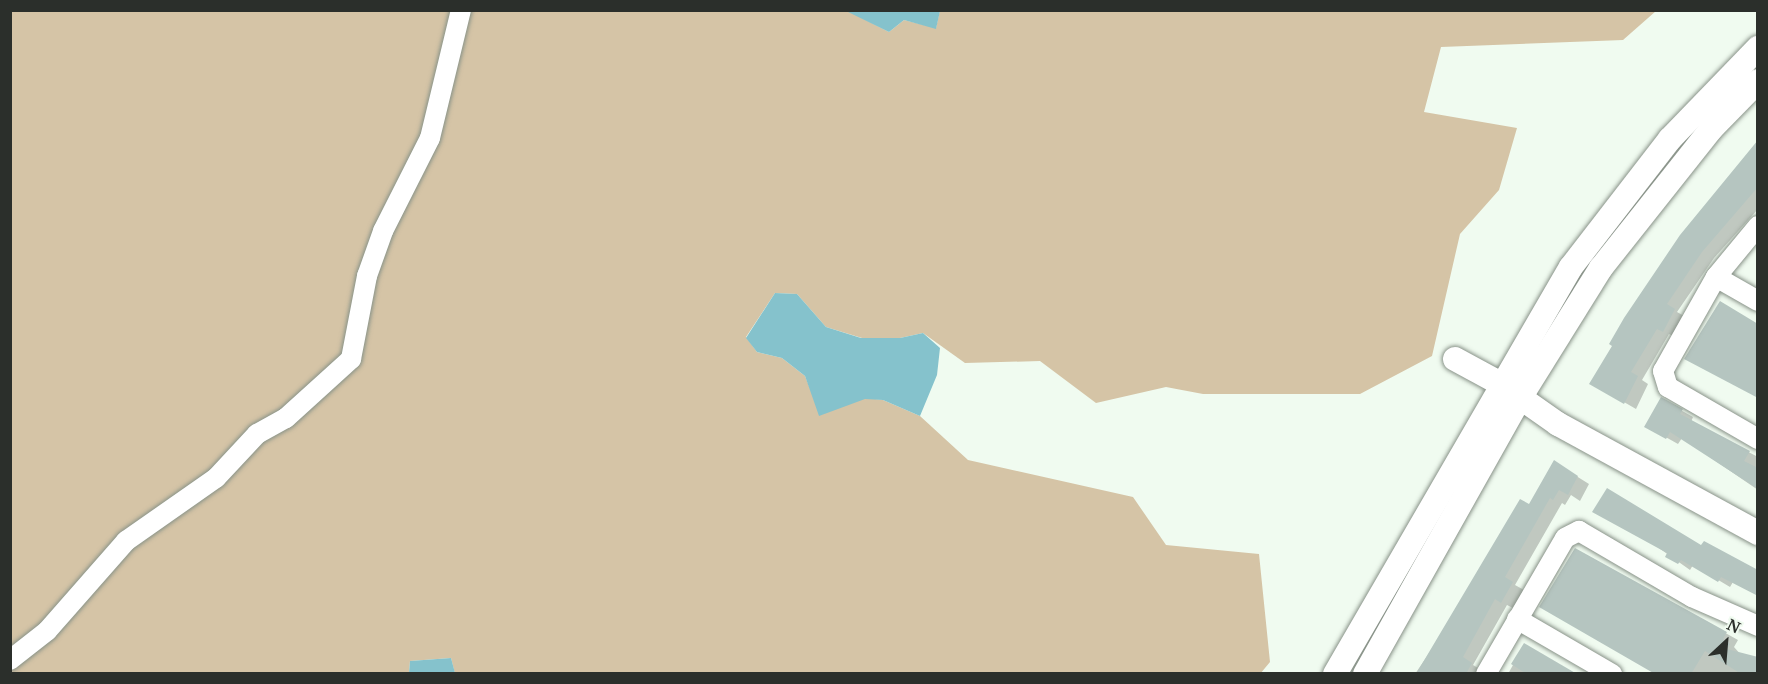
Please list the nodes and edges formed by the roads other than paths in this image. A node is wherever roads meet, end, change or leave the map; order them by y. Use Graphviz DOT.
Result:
graph roads {
  1 [pos="461,10"];
  2 [pos="1758,48"];
  3 [pos="1758,81"];
  4 [pos="1758,226"];
  5 [pos="1716,278"];
  6 [pos="1758,301"];
  7 [pos="1455,359"];
  8 [pos="1510,391"];
  9 [pos="1758,439"];
  10 [pos="1758,533"];
  11 [pos="1517,619"];
  12 [pos="1758,626"];
  13 [pos="10,660"];
  14 [pos="1335,674"];
  15 [pos="1365,674"];
  16 [pos="1486,674"];
  17 [pos="1612,674"];
  1 -- 13 [label="street"];
  2 -- 8 [label="street"];
  3 -- 8 [label="street"];
  4 -- 5 [label="street"];
  5 -- 6 [label="street"];
  5 -- 9 [label="street"];
  7 -- 8 [label="street"];
  8 -- 10 [label="street"];
  8 -- 14 [label="street"];
  8 -- 15 [label="street"];
  11 -- 12 [label="street"];
  11 -- 16 [label="street"];
  11 -- 17 [label="street"];
}
